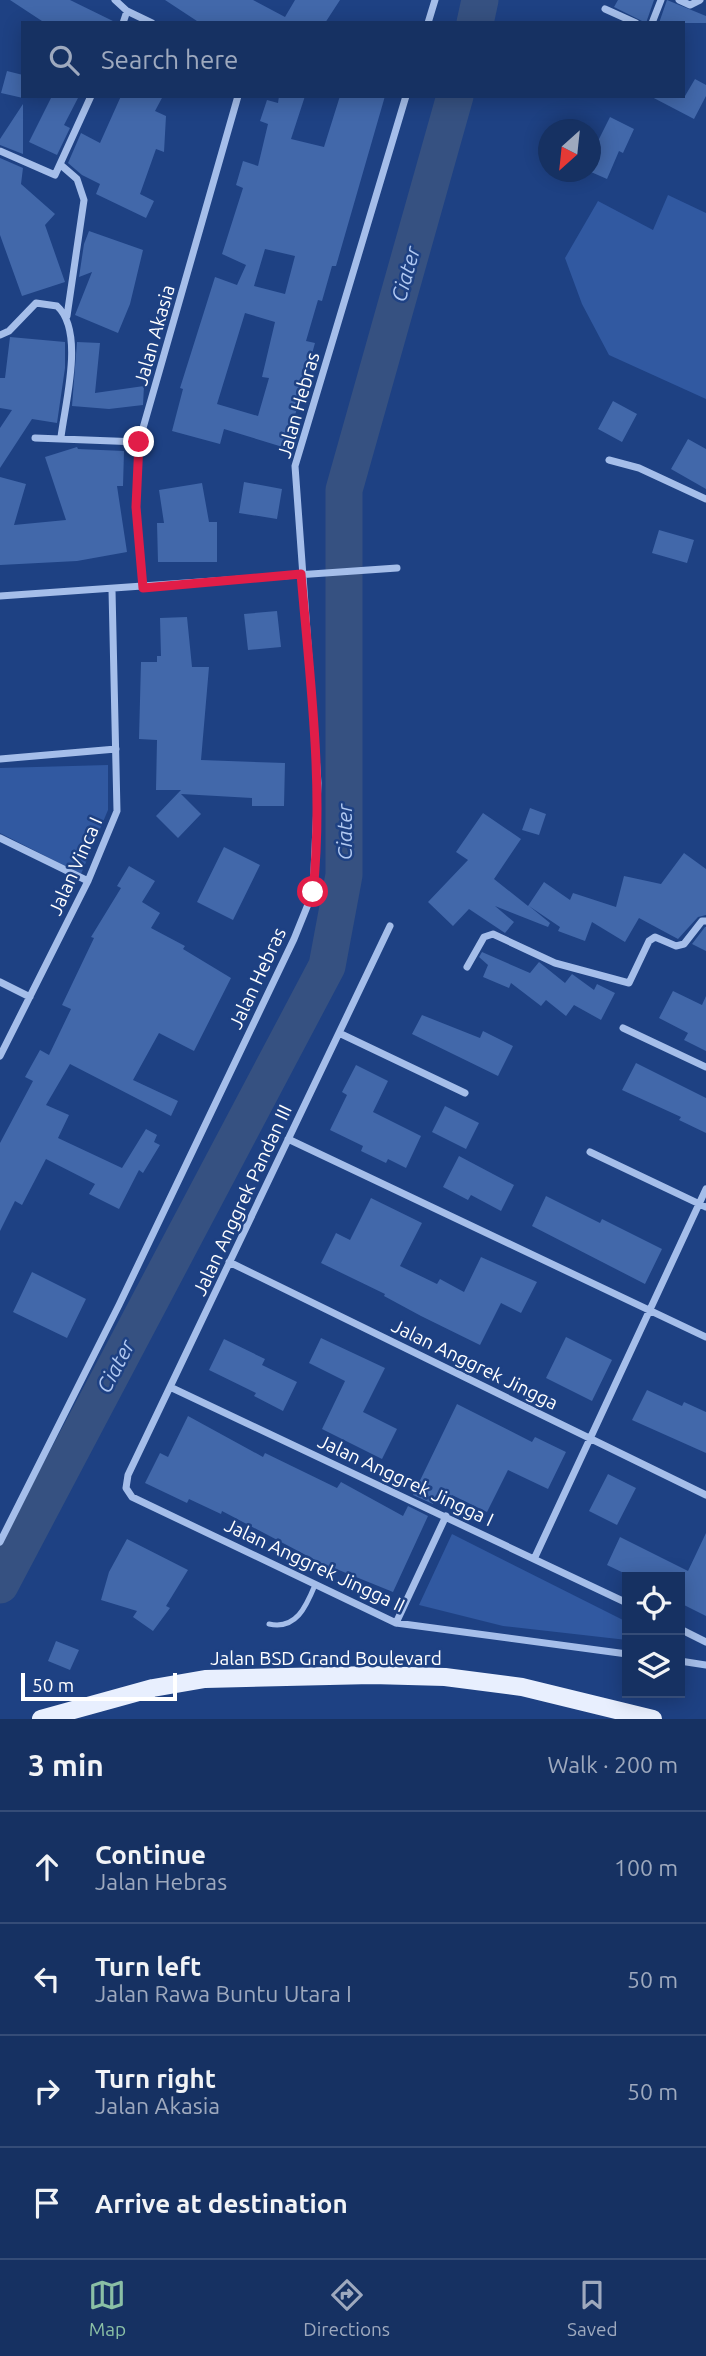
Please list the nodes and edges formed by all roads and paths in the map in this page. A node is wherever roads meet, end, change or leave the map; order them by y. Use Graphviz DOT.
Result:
graph roads {
  1 [pos="115,0"];
  2 [pos="435,0"];
  3 [pos="661,0"];
  4 [pos="679,0"];
  5 [pos="699,0"];
  6 [pos="606,9"];
  7 [pos="127,11"];
  8 [pos="123,21"];
  9 [pos="148,21"];
  10 [pos="429,21"];
  11 [pos="632,21"];
  12 [pos="653,21"];
  13 [pos="90,98"];
  14 [pos="237,98"];
  15 [pos="405,98"];
  16 [pos="0,151"];
  17 [pos="62,166"];
  18 [pos="66,317"];
  19 [pos="0,335"];
  20 [pos="61,437"];
  21 [pos="35,438"];
  22 [pos="139,442"];
  23 [pos="609,460"];
  24 [pos="706,499"];
  25 [pos="397,568"];
  26 [pos="301,574"];
  27 [pos="143,588"];
  28 [pos="112,590"];
  29 [pos="0,596"];
  30 [pos="116,749"];
  31 [pos="0,760"];
  32 [pos="0,838"];
  33 [pos="88,881"];
  34 [pos="706,921"];
  35 [pos="390,926"];
  36 [pos="467,967"];
  37 [pos="0,982"];
  38 [pos="30,997"];
  39 [pos="623,1028"];
  40 [pos="339,1033"];
  41 [pos="0,1056"];
  42 [pos="706,1068"];
  43 [pos="465,1093"];
  44 [pos="288,1139"];
  45 [pos="590,1152"];
  46 [pos="706,1189"];
  47 [pos="702,1206"];
  48 [pos="229,1262"];
  49 [pos="650,1310"];
  50 [pos="706,1337"];
  51 [pos="170,1387"];
  52 [pos="591,1439"];
  53 [pos="126,1489"];
  54 [pos="706,1495"];
  55 [pos="446,1516"];
  56 [pos="0,1542"];
  57 [pos="536,1557"];
  58 [pos="315,1585"];
  59 [pos="622,1600"];
  60 [pos="396,1623"];
  61 [pos="269,1624"];
  62 [pos="685,1632"];
  63 [pos="706,1642"];
  64 [pos="622,1653"];
  65 [pos="685,1662"];
  66 [pos="706,1665"];
  67 [pos="41,1719"];
  68 [pos="653,1719"];
  1 -- 7 [label="street"];
  2 -- 10 [label="street"];
  3 -- 12 [label="street"];
  4 -- 5 [label="street"];
  6 -- 11 [label="street"];
  7 -- 8 [label="street"];
  7 -- 9 [label="street"];
  13 -- 17 [label="street"];
  14 -- 22 [label="street, Jalan Akasia"];
  15 -- 26 [label="street, Jalan Hebras"];
  16 -- 17 [label="street"];
  17 -- 18 [label="street"];
  18 -- 19 [label="street"];
  18 -- 20 [label="street"];
  20 -- 21 [label="street"];
  20 -- 22 [label="street"];
  22 -- 27 [label="street, Jalan Akasia"];
  23 -- 24 [label="street"];
  25 -- 26 [label="street"];
  26 -- 27 [label="street"];
  26 -- 56 [label="street, Jalan Hebras"];
  27 -- 28 [label="street"];
  28 -- 29 [label="street"];
  28 -- 30 [label="street, Jalan Vinca I"];
  30 -- 31 [label="street"];
  30 -- 33 [label="street, Jalan Vinca I"];
  32 -- 33 [label="street"];
  33 -- 38 [label="street, Jalan Vinca I"];
  34 -- 36 [label="street"];
  35 -- 40 [label="street, Jalan Anggrek Pandan III"];
  37 -- 38 [label="street"];
  38 -- 41 [label="street, Jalan Vinca I"];
  39 -- 42 [label="street"];
  40 -- 43 [label="street"];
  40 -- 44 [label="street, Jalan Anggrek Pandan III"];
  44 -- 48 [label="street, Jalan Anggrek Pandan III"];
  44 -- 49 [label="street"];
  45 -- 47 [label="street"];
  46 -- 47 [label="street"];
  47 -- 49 [label="street"];
  48 -- 51 [label="street, Jalan Anggrek Pandan III"];
  48 -- 52 [label="street, Jalan Anggrek Jingga"];
  49 -- 50 [label="street"];
  49 -- 52 [label="street"];
  51 -- 53 [label="street, Jalan Anggrek Pandan III"];
  51 -- 55 [label="street, Jalan Anggrek Jingga I"];
  52 -- 54 [label="street, Jalan Anggrek Jingga"];
  52 -- 57 [label="street"];
  53 -- 58 [label="street, Jalan Anggrek Jingga II"];
  55 -- 57 [label="street, Jalan Anggrek Jingga I"];
  55 -- 60 [label="street"];
  57 -- 59 [label="street, Jalan Anggrek Jingga I"];
  58 -- 60 [label="street, Jalan Anggrek Jingga II"];
  58 -- 61 [label="lane"];
  60 -- 64 [label="street, Jalan Anggrek Jingga II"];
  62 -- 63 [label="street"];
  65 -- 66 [label="street"];
  67 -- 68 [label="main road, Jalan BSD Grand Boulevard"];
}
